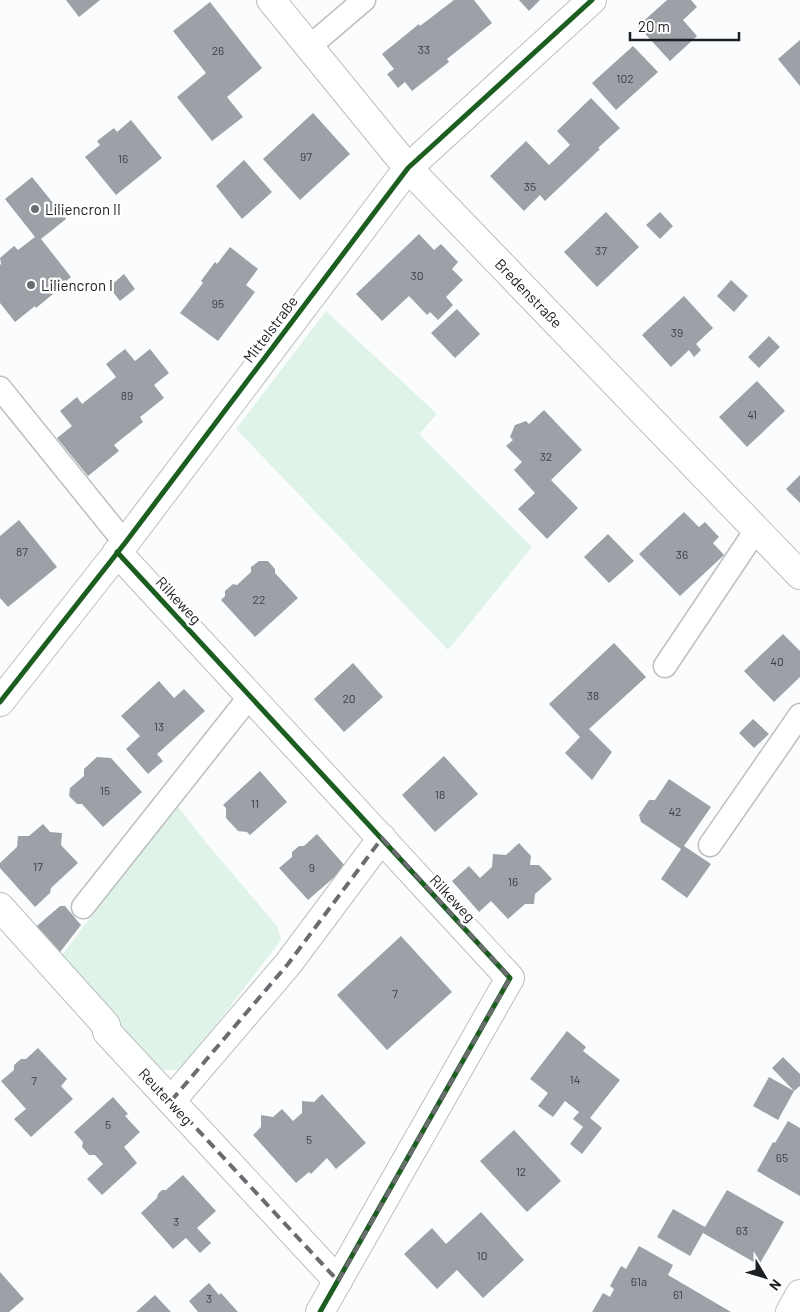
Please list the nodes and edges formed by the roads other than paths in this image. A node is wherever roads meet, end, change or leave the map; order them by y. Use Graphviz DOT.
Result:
graph roads {
  1 [pos="271,0"];
  2 [pos="364,0"];
  3 [pos="592,0"];
  4 [pos="310,47"];
  5 [pos="408,168"];
  6 [pos="0,388"];
  7 [pos="756,530"];
  8 [pos="121,547"];
  9 [pos="800,575"];
  10 [pos="665,666"];
  11 [pos="250,696"];
  12 [pos="0,702"];
  13 [pos="800,715"];
  14 [pos="382,838"];
  15 [pos="710,845"];
  16 [pos="0,907"];
  17 [pos="84,907"];
  18 [pos="171,1100"];
  19 [pos="338,1281"];
  20 [pos="800,1294"];
  21 [pos="320,1312"];
  22 [pos="790,1312"];
  1 -- 4 [label="street, Bredenstraße"];
  2 -- 4 [label="lane"];
  3 -- 5 [label="street, Mittelstraße"];
  4 -- 5 [label="street, Bredenstraße"];
  5 -- 7 [label="street, Bredenstraße"];
  5 -- 8 [label="street, Mittelstraße"];
  6 -- 8 [label="lane"];
  7 -- 9 [label="street, Bredenstraße"];
  7 -- 10 [label="lane"];
  8 -- 11 [label="street, Rilkeweg"];
  8 -- 12 [label="street, Mittelstraße"];
  11 -- 14 [label="street, Rilkeweg"];
  11 -- 17 [label="lane"];
  13 -- 15 [label="lane"];
  14 -- 18 [label="street"];
  14 -- 19 [label="street, Rilkeweg"];
  16 -- 18 [label="street, Reuterweg"];
  18 -- 19 [label="street, Reuterweg"];
  19 -- 21 [label="street, Rilkeweg"];
  20 -- 22 [label="street"];
}
